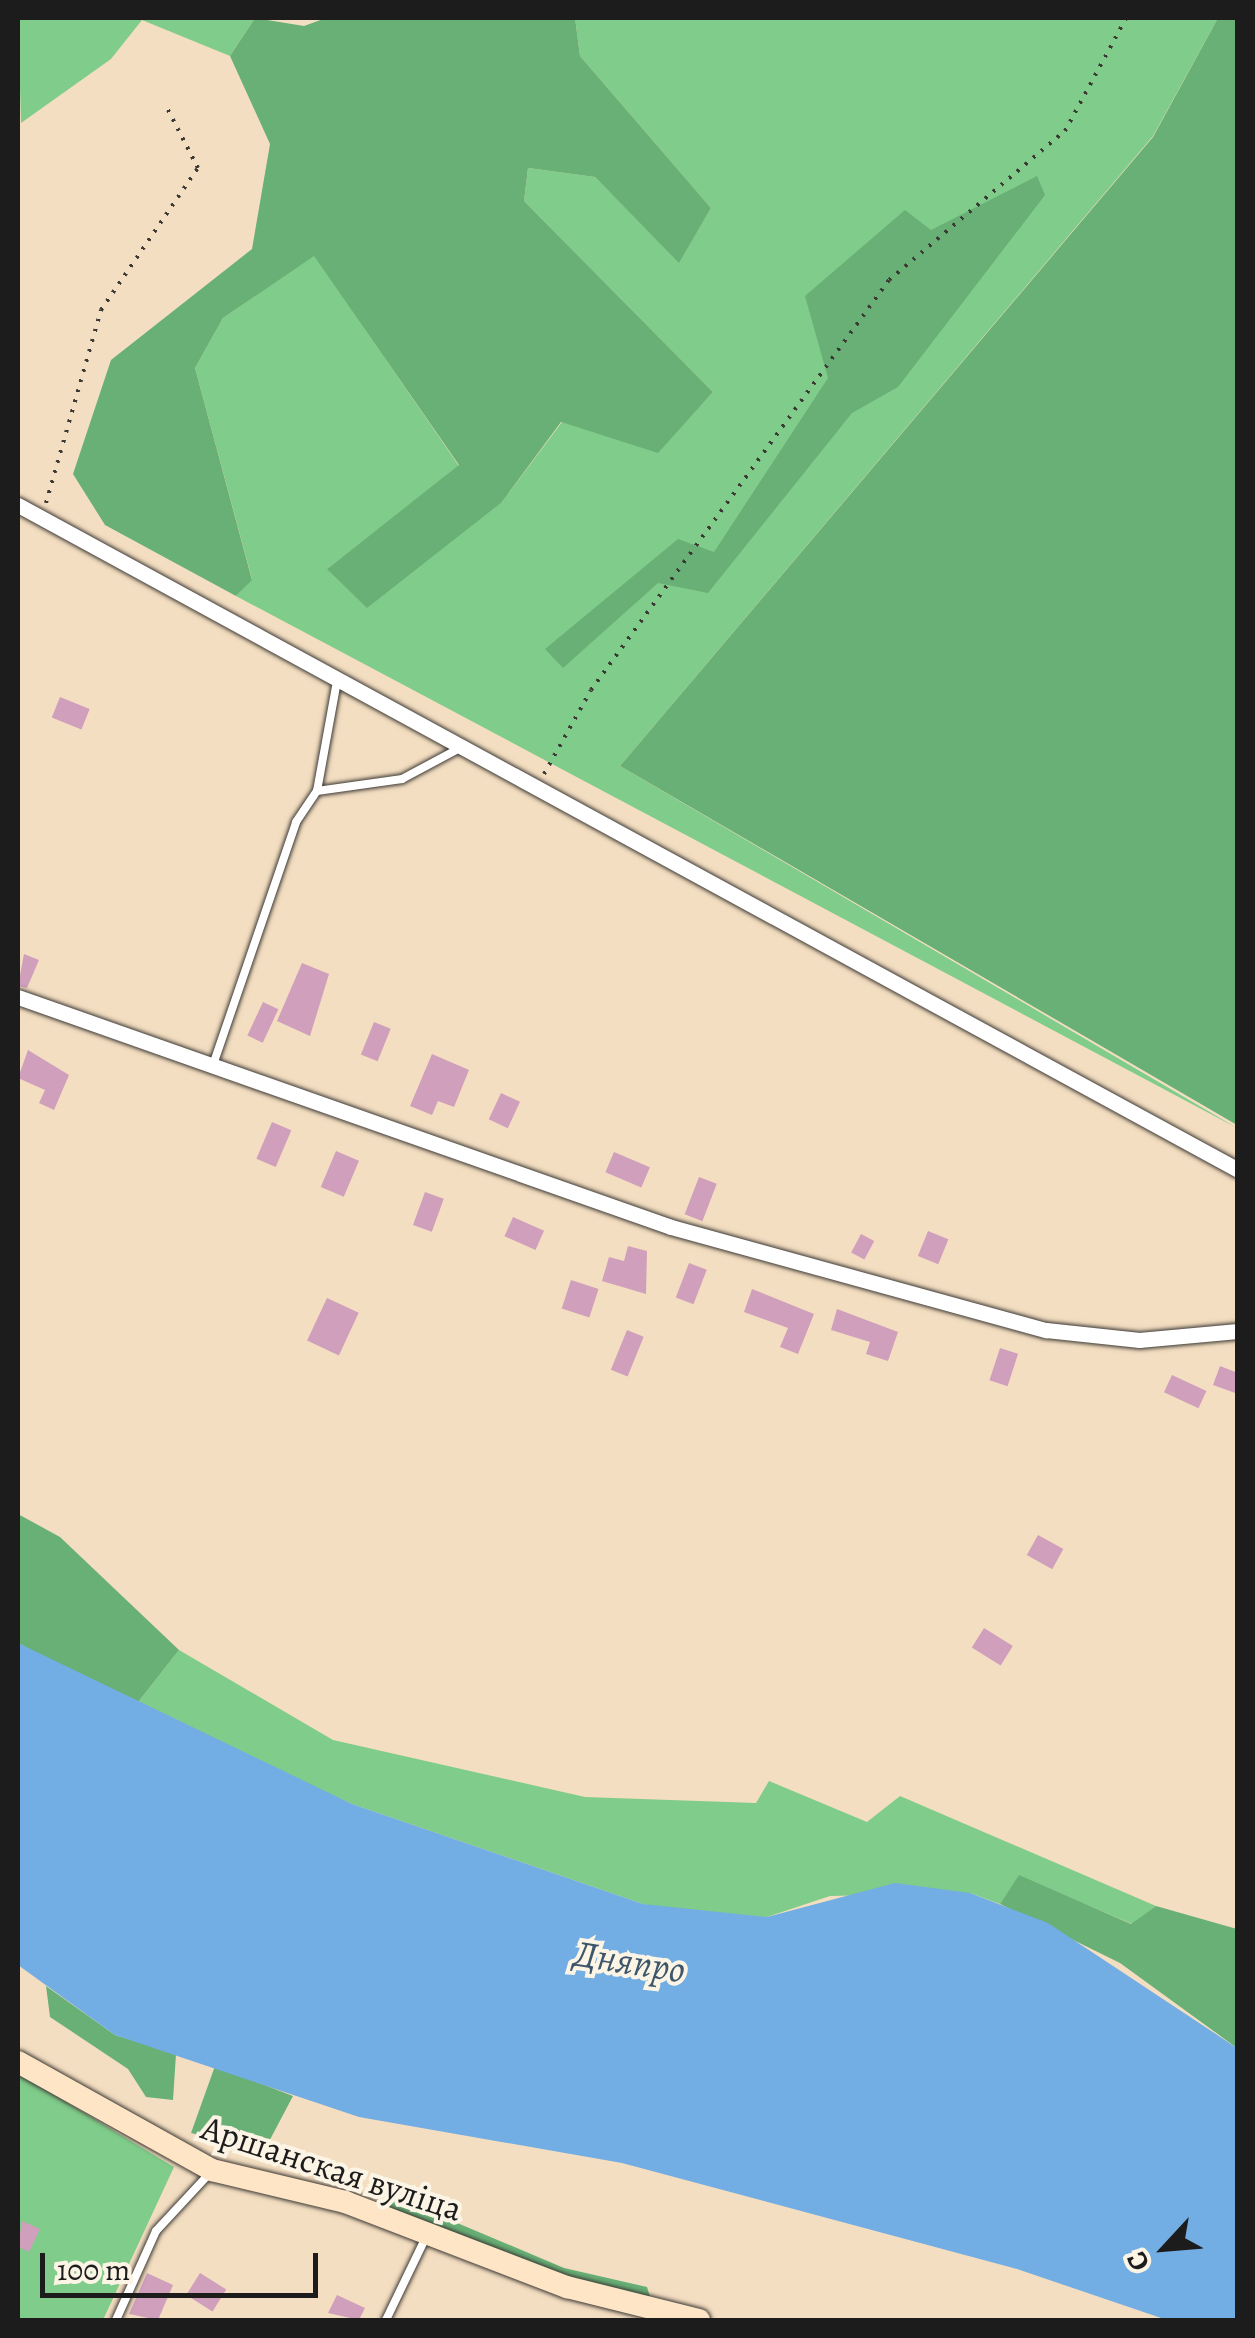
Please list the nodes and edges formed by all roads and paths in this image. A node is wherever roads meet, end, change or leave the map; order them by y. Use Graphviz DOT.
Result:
graph roads {
  1 [pos="1126,18"];
  2 [pos="168,108"];
  3 [pos="18,506"];
  4 [pos="41,517"];
  5 [pos="336,686"];
  6 [pos="456,750"];
  7 [pos="317,791"];
  8 [pos="534,792"];
  9 [pos="18,996"];
  10 [pos="214,1062"];
  11 [pos="1238,1170"];
  12 [pos="1238,1331"];
  13 [pos="18,2062"];
  14 [pos="212,2170"];
  15 [pos="428,2233"];
  16 [pos="116,2320"];
  17 [pos="386,2320"];
  18 [pos="699,2320"];
  1 -- 8 [label="path"];
  2 -- 4 [label="path"];
  3 -- 4 [label="street"];
  4 -- 5 [label="street"];
  5 -- 6 [label="street"];
  5 -- 7 [label="lane"];
  6 -- 7 [label="lane"];
  6 -- 8 [label="street"];
  7 -- 10 [label="lane"];
  8 -- 11 [label="street"];
  9 -- 10 [label="street"];
  10 -- 12 [label="street"];
  13 -- 14 [label="street, Аршанская вуліца"];
  14 -- 15 [label="street, Аршанская вуліца"];
  14 -- 16 [label="lane"];
  15 -- 17 [label="lane"];
  15 -- 18 [label="street, Аршанская вуліца"];
}
